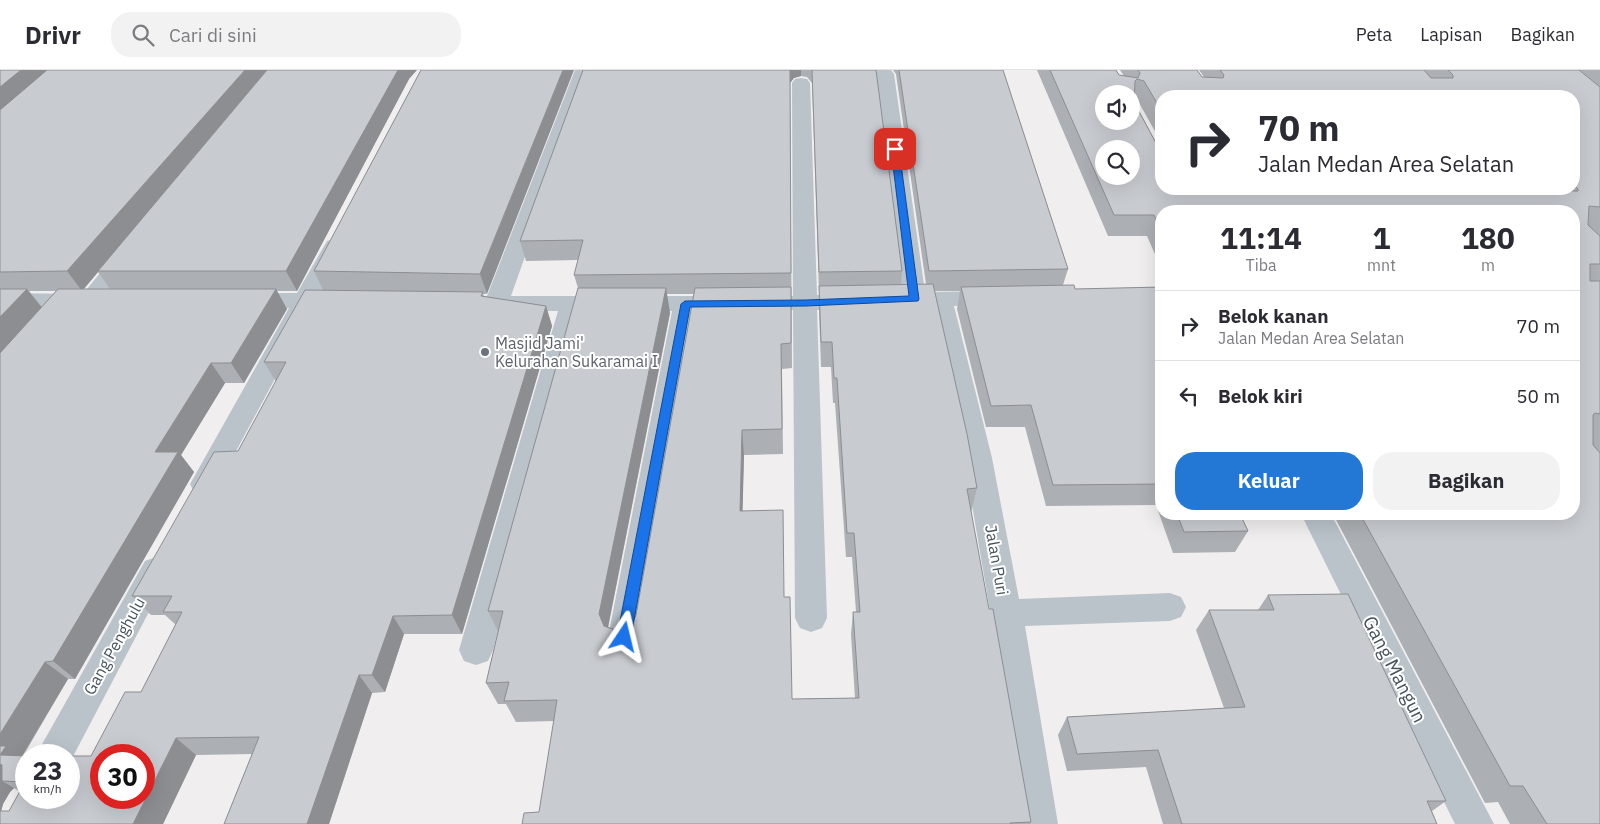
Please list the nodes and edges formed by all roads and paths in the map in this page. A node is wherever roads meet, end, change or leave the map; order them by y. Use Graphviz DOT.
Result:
graph roads {
  1 [pos="583,70"];
  2 [pos="882,70"];
  3 [pos="801,83"];
  4 [pos="343,230"];
  5 [pos="144,234"];
  6 [pos="1018,298"];
  7 [pos="928,299"];
  8 [pos="0,300"];
  9 [pos="227,300"];
  10 [pos="306,300"];
  11 [pos="77,301"];
  12 [pos="118,301"];
  13 [pos="354,301"];
  14 [pos="806,303"];
  15 [pos="572,304"];
  16 [pos="685,304"];
  17 [pos="46,323"];
  18 [pos="192,506"];
  19 [pos="1319,520"];
  20 [pos="168,549"];
  21 [pos="1170,607"];
  22 [pos="1006,613"];
  23 [pos="811,618"];
  24 [pos="624,637"];
  25 [pos="476,650"];
  26 [pos="60,744"];
  27 [pos="1039,824"];
  28 [pos="1474,824"];
  1 -- 15 [label="street"];
  2 -- 7 [label="street, Jalan Puri"];
  3 -- 14 [label="street"];
  4 -- 10 [label="street"];
  5 -- 11 [label="street"];
  6 -- 7 [label="street"];
  7 -- 14 [label="street"];
  7 -- 22 [label="street, Jalan Puri"];
  8 -- 11 [label="street"];
  9 -- 10 [label="street"];
  10 -- 13 [label="street"];
  10 -- 18 [label="street"];
  11 -- 12 [label="street"];
  11 -- 17 [label="street"];
  14 -- 16 [label="street"];
  14 -- 23 [label="street"];
  15 -- 16 [label="street"];
  15 -- 25 [label="street"];
  16 -- 24 [label="street"];
  19 -- 28 [label="street, Gang Mangun"];
  20 -- 26 [label="street, Gang Penghulu"];
  21 -- 22 [label="street"];
  22 -- 27 [label="street, Jalan Puri"];
}
